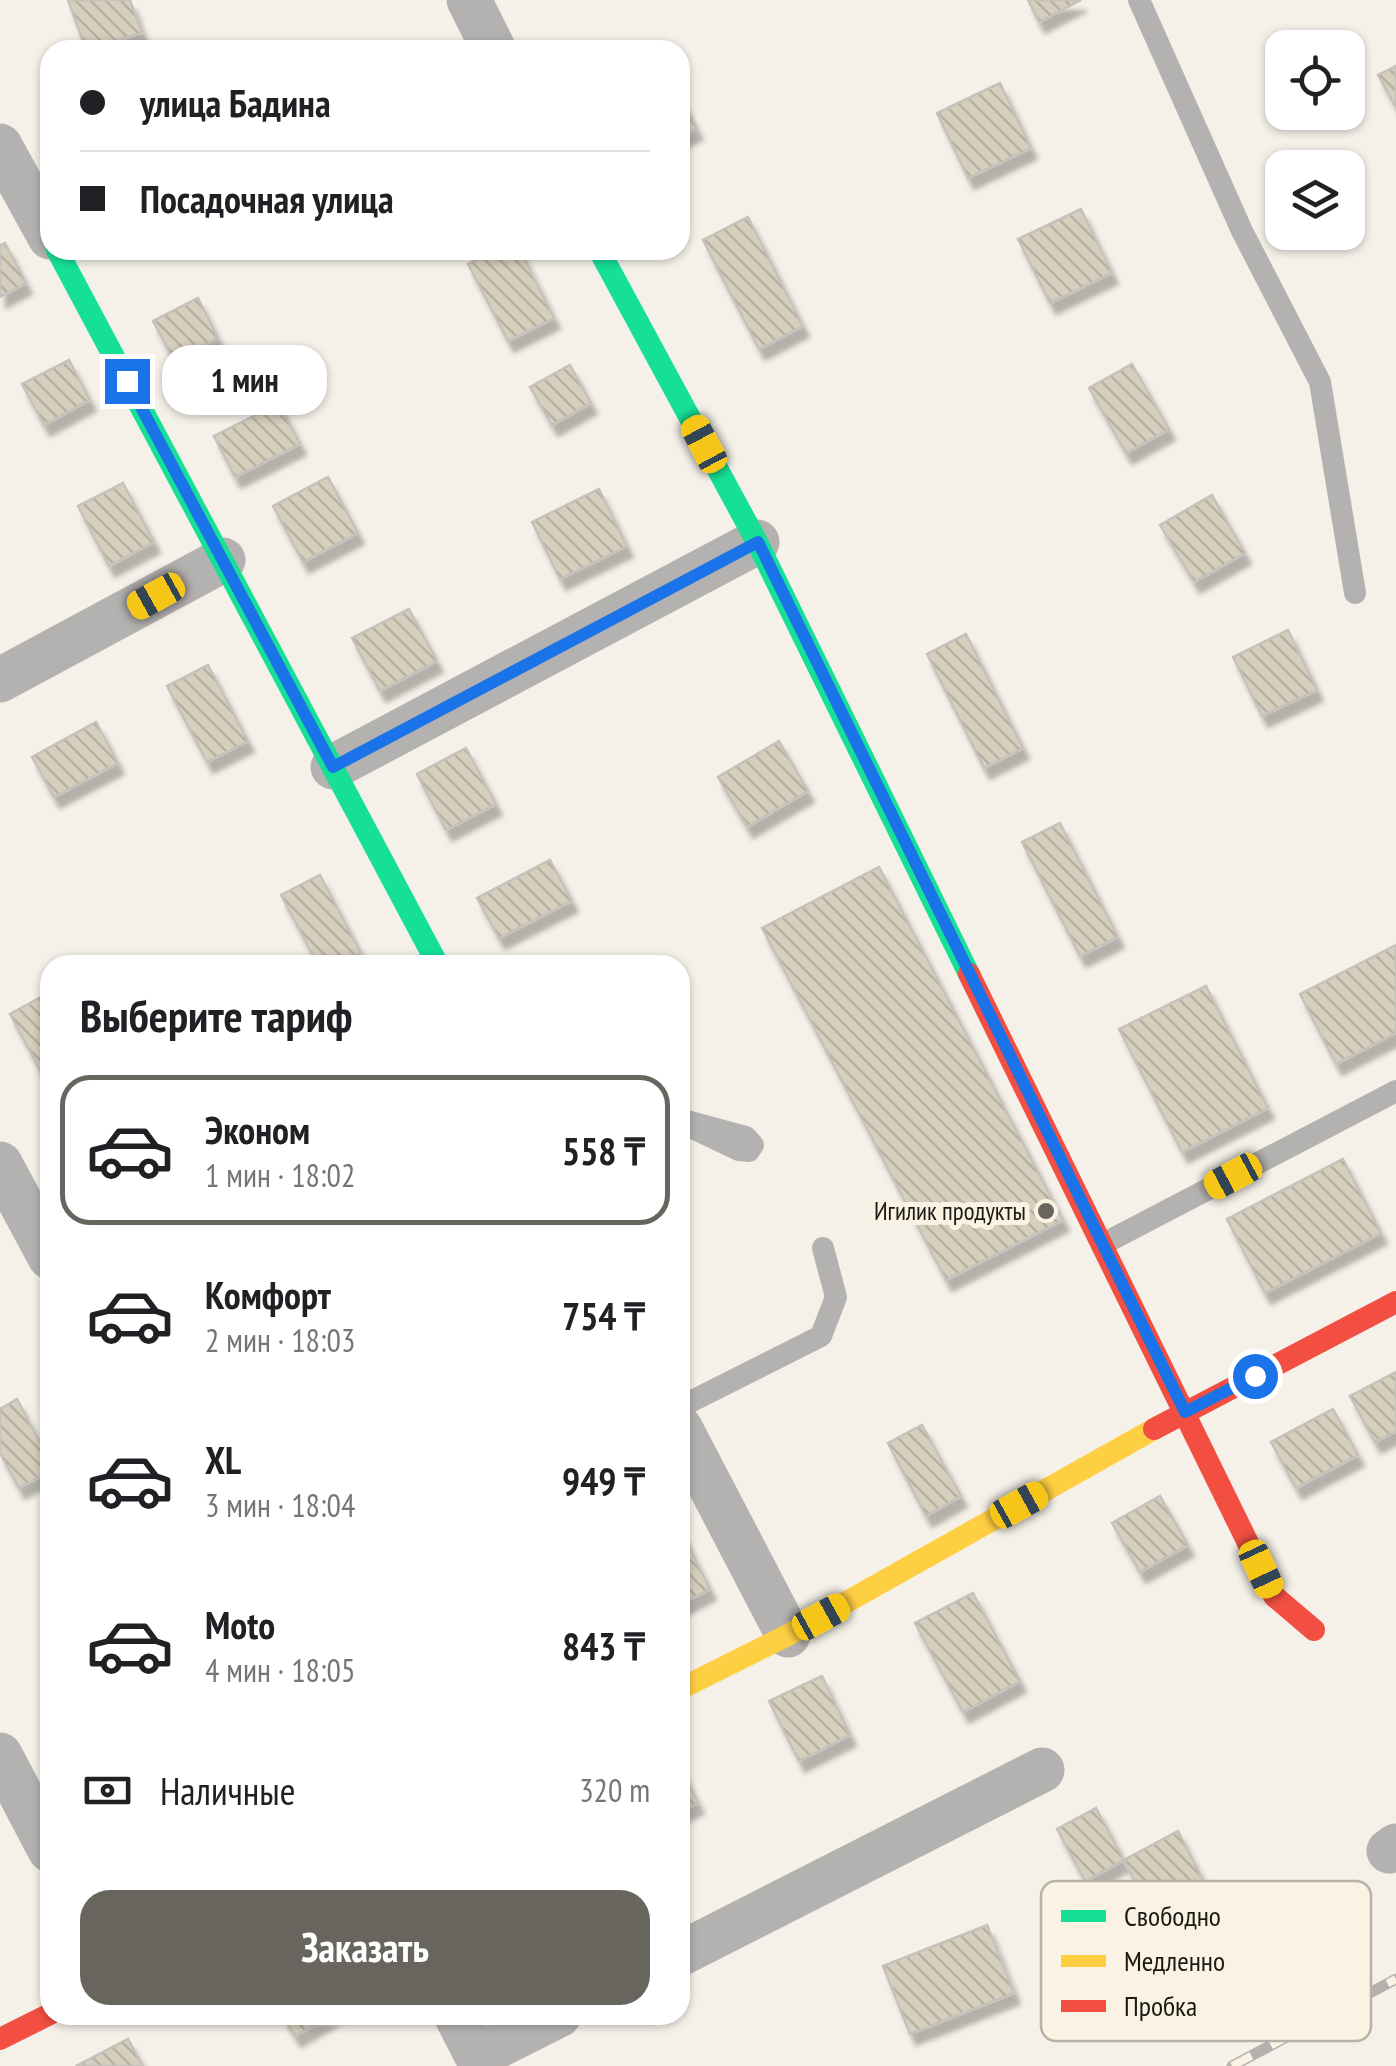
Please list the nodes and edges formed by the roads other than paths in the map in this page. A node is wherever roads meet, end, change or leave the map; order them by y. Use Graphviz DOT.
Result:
graph roads {
  1 [pos="469,0"];
  2 [pos="1139,0"];
  3 [pos="489,40"];
  4 [pos="0,146"];
  5 [pos="40,220"];
  6 [pos="62,260"];
  7 [pos="604,260"];
  8 [pos="758,542"];
  9 [pos="222,560"];
  10 [pos="1355,593"];
  11 [pos="0,680"];
  12 [pos="333,767"];
  13 [pos="433,955"];
  14 [pos="1396,1091"];
  15 [pos="0,1164"];
  16 [pos="37,1201"];
  17 [pos="1103,1244"];
  18 [pos="823,1248"];
  19 [pos="1396,1302"];
  20 [pos="690,1402"];
  21 [pos="1185,1412"];
  22 [pos="690,1447"];
  23 [pos="1314,1630"];
  24 [pos="788,1636"];
  25 [pos="690,1684"];
  26 [pos="0,1755"];
  27 [pos="1042,1770"];
  28 [pos="40,1831"];
  29 [pos="690,1949"];
  30 [pos="40,2019"];
  31 [pos="461,2025"];
  32 [pos="538,2025"];
  33 [pos="0,2040"];
  1 -- 3 [label="street"];
  2 -- 10 [label="lane"];
  4 -- 5 [label="street"];
  6 -- 9 [label="street"];
  7 -- 8 [label="street"];
  8 -- 12 [label="street"];
  8 -- 17 [label="street"];
  9 -- 11 [label="street"];
  9 -- 12 [label="street"];
  12 -- 13 [label="street"];
  14 -- 17 [label="lane"];
  15 -- 16 [label="street"];
  17 -- 21 [label="street"];
  18 -- 20 [label="lane"];
  19 -- 21 [label="street"];
  21 -- 23 [label="street"];
  21 -- 24 [label="street"];
  22 -- 24 [label="street"];
  24 -- 25 [label="street"];
  26 -- 28 [label="street"];
  27 -- 29 [label="street"];
  30 -- 33 [label="street"];
  31 -- 32 [label="street"];
}
